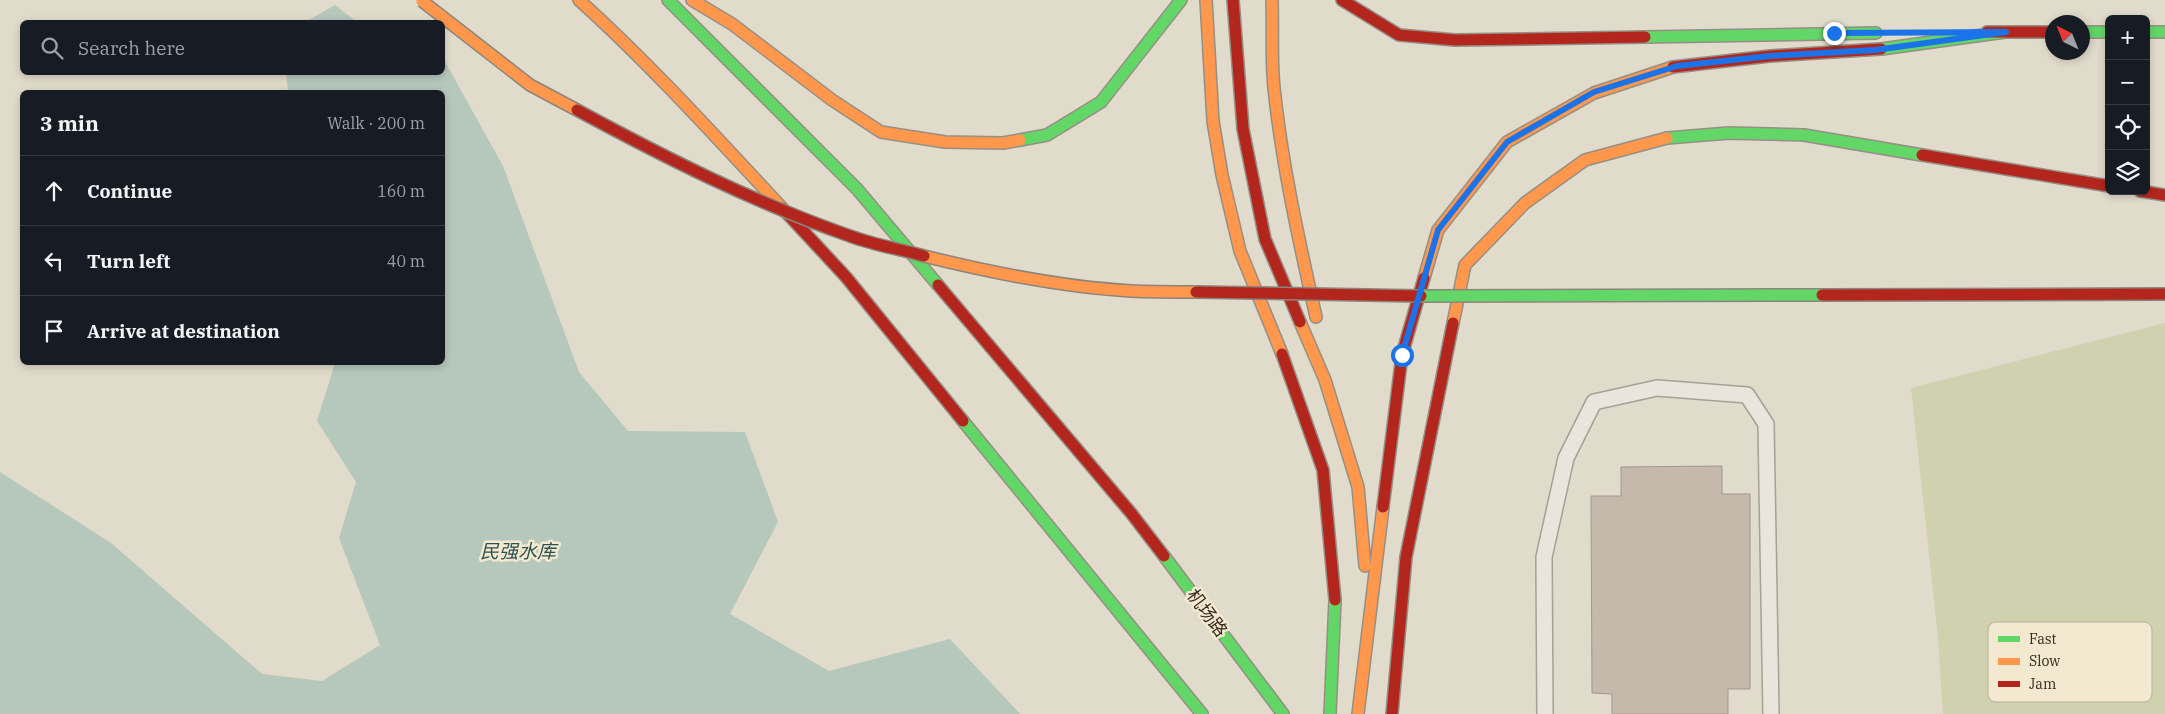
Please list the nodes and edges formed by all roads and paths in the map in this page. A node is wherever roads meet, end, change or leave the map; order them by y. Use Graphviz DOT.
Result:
graph roads {
  1 [pos="421,0"];
  2 [pos="579,0"];
  3 [pos="668,0"];
  4 [pos="692,0"];
  5 [pos="1181,0"];
  6 [pos="1206,0"];
  7 [pos="1233,0"];
  8 [pos="1272,0"];
  9 [pos="1342,0"];
  10 [pos="2006,32"];
  11 [pos="2045,32"];
  12 [pos="2090,32"];
  13 [pos="2105,32"];
  14 [pos="2150,32"];
  15 [pos="2165,32"];
  16 [pos="1891,33"];
  17 [pos="1910,33"];
  18 [pos="2105,185"];
  19 [pos="2150,193"];
  20 [pos="2165,196"];
  21 [pos="2165,294"];
  22 [pos="1325,380"];
  23 [pos="1202,714"];
  24 [pos="1283,714"];
  25 [pos="1330,714"];
  26 [pos="1357,714"];
  27 [pos="1392,714"];
  28 [pos="1545,714"];
  29 [pos="1771,714"];
  1 -- 21 [label="main road, bridge"];
  2 -- 23 [label="main road"];
  3 -- 24 [label="main road, 机场路"];
  4 -- 5 [label="main road"];
  6 -- 25 [label="main road"];
  7 -- 22 [label="main road"];
  8 -- 22 [label="main road"];
  9 -- 16 [label="main road"];
  10 -- 11 [label="main road"];
  10 -- 17 [label="main road"];
  10 -- 26 [label="main road"];
  12 -- 13 [label="main road"];
  14 -- 15 [label="main road"];
  18 -- 27 [label="main road"];
  19 -- 20 [label="main road"];
  22 -- 26 [label="main road"];
  28 -- 29 [label="lane"];
}
